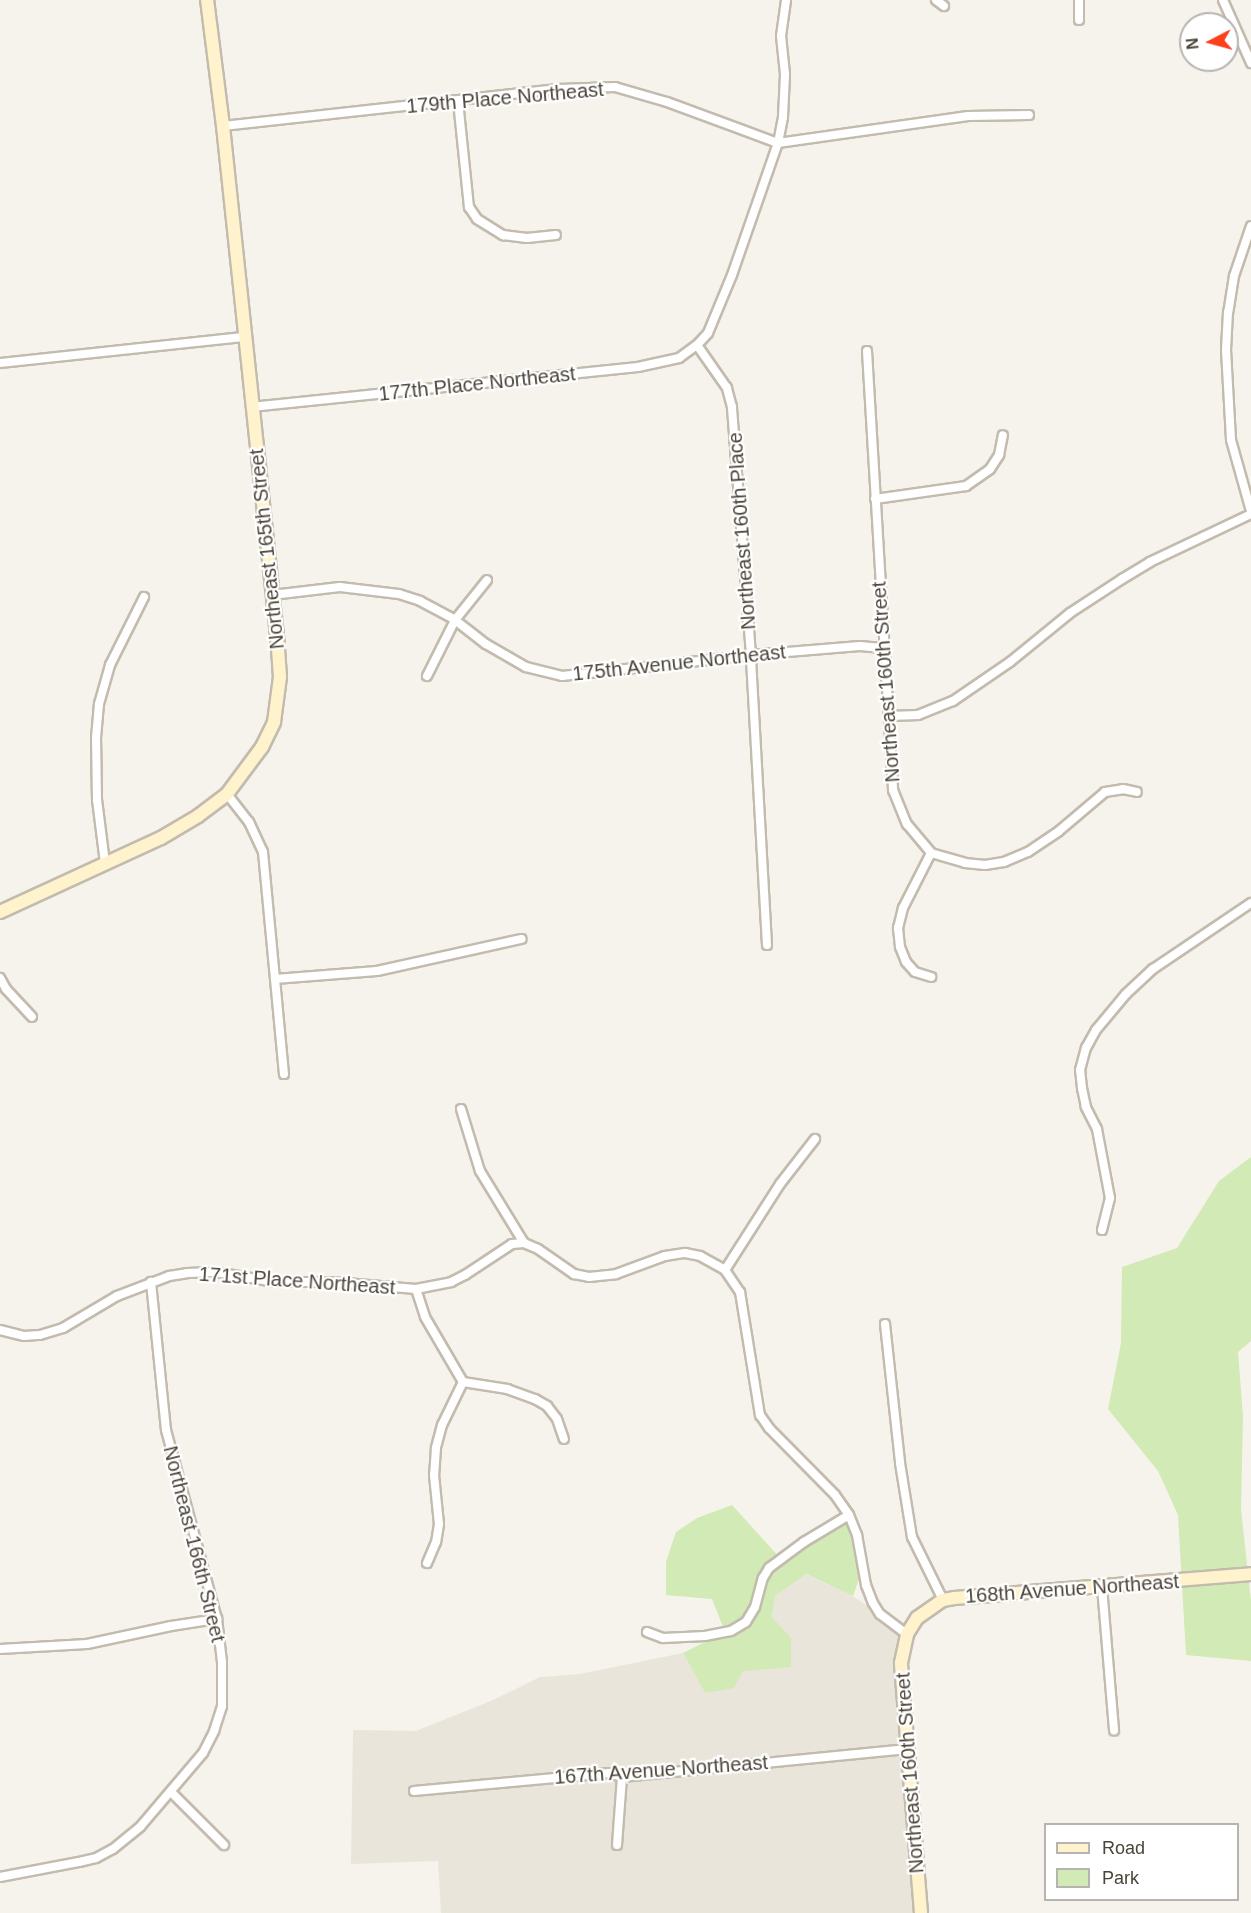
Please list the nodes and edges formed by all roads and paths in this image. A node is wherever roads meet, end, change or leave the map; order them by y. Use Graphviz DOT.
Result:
graph roads {
  1 [pos="207,0"];
  2 [pos="786,0"];
  3 [pos="936,0"];
  4 [pos="1079,0"];
  5 [pos="1223,0"];
  6 [pos="944,6"];
  7 [pos="1079,21"];
  8 [pos="1251,63"];
  9 [pos="458,101"];
  10 [pos="1029,115"];
  11 [pos="223,126"];
  12 [pos="778,143"];
  13 [pos="1251,226"];
  14 [pos="556,235"];
  15 [pos="244,337"];
  16 [pos="697,345"];
  17 [pos="867,351"];
  18 [pos="0,363"];
  19 [pos="251,407"];
  20 [pos="1003,435"];
  21 [pos="875,499"];
  22 [pos="1251,513"];
  23 [pos="486,580"];
  24 [pos="272,596"];
  25 [pos="144,597"];
  26 [pos="456,620"];
  27 [pos="882,648"];
  28 [pos="751,655"];
  29 [pos="427,676"];
  30 [pos="889,716"];
  31 [pos="1137,792"];
  32 [pos="227,794"];
  33 [pos="931,853"];
  34 [pos="105,863"];
  35 [pos="1251,903"];
  36 [pos="0,912"];
  37 [pos="521,939"];
  38 [pos="767,945"];
  39 [pos="931,977"];
  40 [pos="0,978"];
  41 [pos="275,979"];
  42 [pos="32,1017"];
  43 [pos="284,1074"];
  44 [pos="461,1109"];
  45 [pos="815,1139"];
  46 [pos="1102,1230"];
  47 [pos="524,1243"];
  48 [pos="725,1270"];
  49 [pos="152,1282"];
  50 [pos="416,1289"];
  51 [pos="885,1323"];
  52 [pos="0,1330"];
  53 [pos="463,1382"];
  54 [pos="564,1439"];
  55 [pos="849,1515"];
  56 [pos="427,1563"];
  57 [pos="1251,1574"];
  58 [pos="1102,1587"];
  59 [pos="943,1600"];
  60 [pos="216,1619"];
  61 [pos="647,1632"];
  62 [pos="907,1634"];
  63 [pos="0,1649"];
  64 [pos="1114,1730"];
  65 [pos="908,1749"];
  66 [pos="622,1777"];
  67 [pos="414,1791"];
  68 [pos="171,1792"];
  69 [pos="224,1845"];
  70 [pos="617,1845"];
  71 [pos="0,1877"];
  72 [pos="921,1913"];
  1 -- 11 [label="street, Northeast 165th Street"];
  2 -- 12 [label="street"];
  3 -- 6 [label="street"];
  4 -- 7 [label="street"];
  5 -- 8 [label="street"];
  9 -- 11 [label="street, 179th Place Northeast"];
  9 -- 12 [label="street, 179th Place Northeast"];
  9 -- 14 [label="street"];
  10 -- 12 [label="street, 179th Place Northeast"];
  11 -- 15 [label="street, Northeast 165th Street"];
  12 -- 16 [label="street"];
  13 -- 22 [label="street"];
  15 -- 18 [label="street"];
  15 -- 19 [label="street, Northeast 165th Street"];
  16 -- 19 [label="street, 177th Place Northeast"];
  16 -- 28 [label="street, Northeast 160th Place"];
  17 -- 21 [label="street, Northeast 160th Street"];
  19 -- 24 [label="street, Northeast 165th Street"];
  20 -- 21 [label="street"];
  21 -- 27 [label="street, Northeast 160th Street"];
  22 -- 30 [label="street"];
  23 -- 26 [label="street"];
  24 -- 26 [label="street, 175th Avenue Northeast"];
  24 -- 32 [label="street, Northeast 165th Street"];
  25 -- 34 [label="street"];
  26 -- 28 [label="street, 175th Avenue Northeast"];
  26 -- 29 [label="street"];
  27 -- 28 [label="street, 175th Avenue Northeast"];
  27 -- 30 [label="street, Northeast 160th Street"];
  28 -- 38 [label="street, Northeast 160th Place"];
  30 -- 33 [label="street, Northeast 160th Street"];
  31 -- 33 [label="street"];
  32 -- 34 [label="street, Northeast 165th Street"];
  32 -- 41 [label="street"];
  33 -- 39 [label="street"];
  34 -- 36 [label="street, Northeast 165th Street"];
  35 -- 46 [label="street"];
  37 -- 41 [label="street"];
  40 -- 42 [label="street"];
  41 -- 43 [label="street"];
  44 -- 47 [label="street"];
  45 -- 48 [label="street"];
  47 -- 48 [label="street"];
  47 -- 50 [label="street, 171st Place Northeast"];
  48 -- 55 [label="street"];
  49 -- 50 [label="street, 171st Place Northeast"];
  49 -- 52 [label="street, 171st Place Northeast"];
  49 -- 60 [label="street, Northeast 166th Street"];
  50 -- 53 [label="street"];
  51 -- 59 [label="street"];
  53 -- 54 [label="street"];
  53 -- 56 [label="street"];
  55 -- 61 [label="street"];
  55 -- 62 [label="street"];
  57 -- 58 [label="street, 168th Avenue Northeast"];
  58 -- 59 [label="street, 168th Avenue Northeast"];
  58 -- 64 [label="street"];
  59 -- 62 [label="street, 168th Avenue Northeast"];
  60 -- 63 [label="street"];
  60 -- 68 [label="street, Northeast 166th Street"];
  62 -- 65 [label="street, Northeast 160th Street"];
  65 -- 66 [label="street, 167th Avenue Northeast"];
  65 -- 72 [label="street, Northeast 160th Street"];
  66 -- 67 [label="street, 167th Avenue Northeast"];
  66 -- 70 [label="street"];
  68 -- 69 [label="street"];
  68 -- 71 [label="street"];
}
